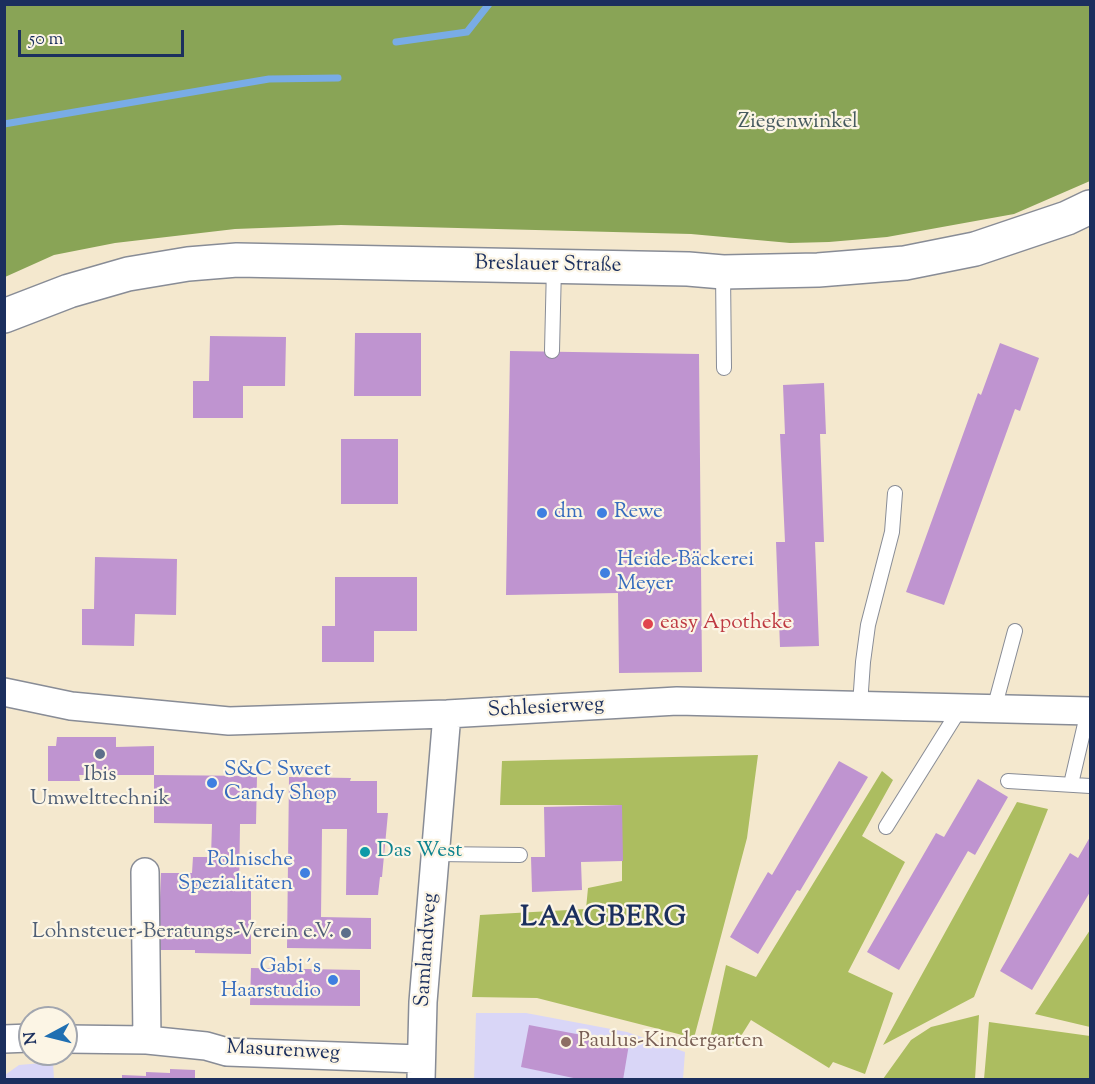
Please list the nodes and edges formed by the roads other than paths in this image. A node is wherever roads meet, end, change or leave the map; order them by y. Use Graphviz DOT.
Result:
graph roads {
  1 [pos="1090,207"];
  2 [pos="554,266"];
  3 [pos="723,272"];
  4 [pos="4,316"];
  5 [pos="552,351"];
  6 [pos="723,368"];
  7 [pos="895,493"];
  8 [pos="1015,631"];
  9 [pos="4,692"];
  10 [pos="860,705"];
  11 [pos="962,707"];
  12 [pos="994,709"];
  13 [pos="1089,711"];
  14 [pos="447,714"];
  15 [pos="1008,781"];
  16 [pos="1071,784"];
  17 [pos="1090,786"];
  18 [pos="886,827"];
  19 [pos="435,854"];
  20 [pos="520,855"];
  21 [pos="145,872"];
  22 [pos="78,1039"];
  23 [pos="147,1040"];
  24 [pos="421,1069"];
  1 -- 3 [label="street, Breslauer Straße"];
  2 -- 3 [label="street, Breslauer Straße"];
  2 -- 4 [label="street, Breslauer Straße"];
  2 -- 5 [label="lane"];
  3 -- 6 [label="lane"];
  7 -- 10 [label="lane"];
  8 -- 12 [label="lane"];
  9 -- 14 [label="street, Schlesierweg"];
  10 -- 11 [label="street, Schlesierweg"];
  10 -- 14 [label="street, Schlesierweg"];
  11 -- 12 [label="street, Schlesierweg"];
  11 -- 18 [label="lane"];
  12 -- 13 [label="street, Schlesierweg"];
  13 -- 16 [label="lane"];
  14 -- 19 [label="street, Samlandweg"];
  15 -- 16 [label="lane"];
  16 -- 17 [label="lane"];
  19 -- 20 [label="lane"];
  19 -- 24 [label="street, Samlandweg"];
  21 -- 23 [label="street"];
  22 -- 23 [label="street, Masurenweg"];
  23 -- 24 [label="street, Masurenweg"];
}
